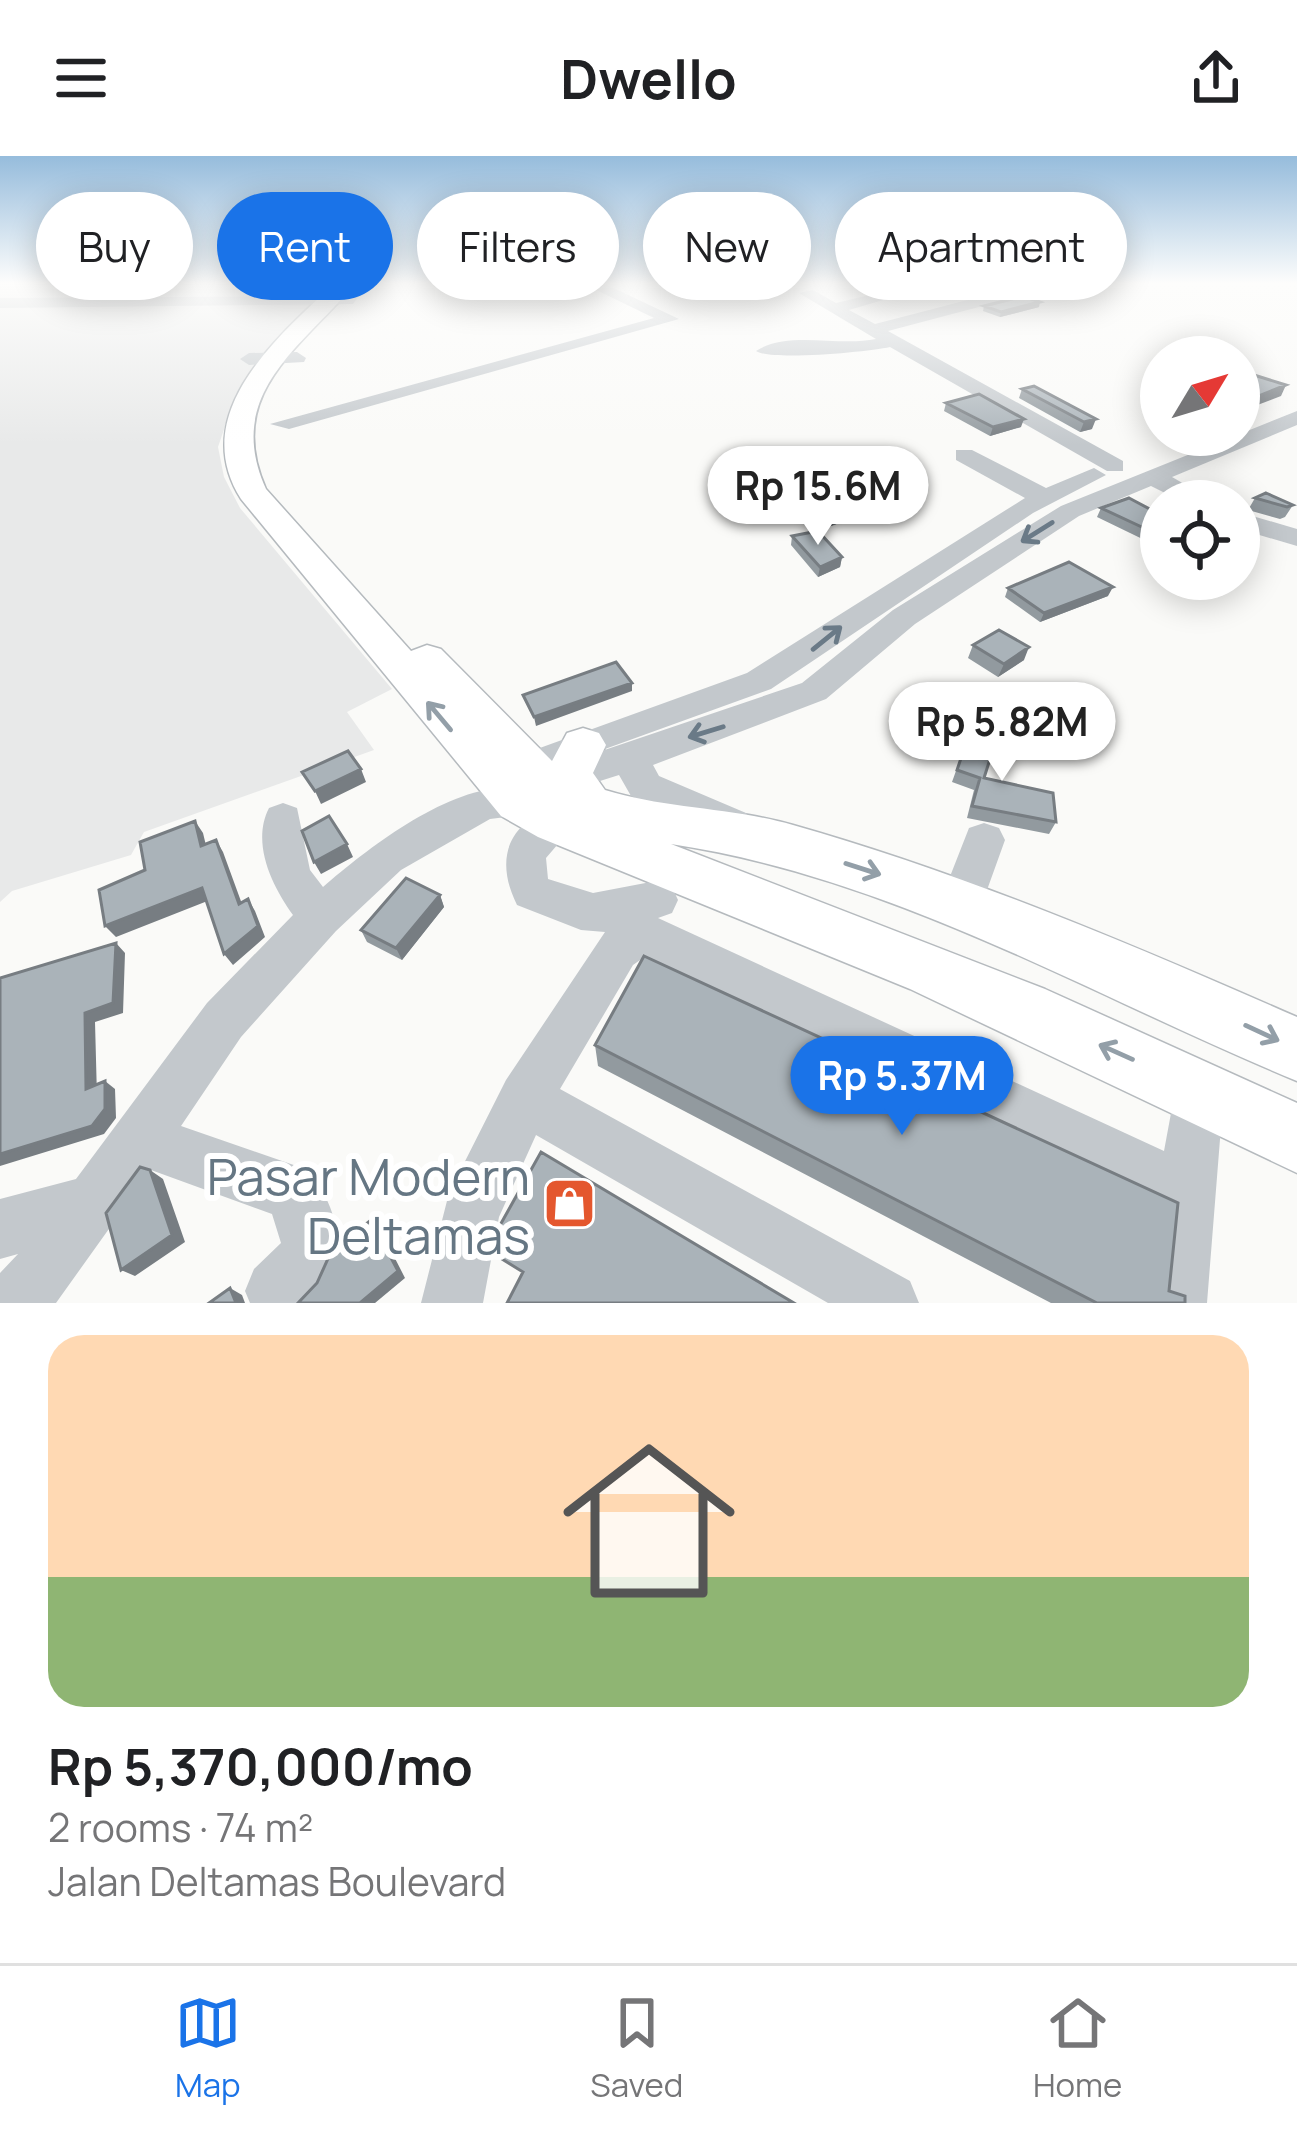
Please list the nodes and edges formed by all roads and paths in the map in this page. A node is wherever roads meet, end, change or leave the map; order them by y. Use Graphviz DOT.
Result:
graph roads {
  1 [pos="293,338"];
  2 [pos="601,338"];
  3 [pos="886,338"];
  4 [pos="893,341"];
  5 [pos="765,351"];
  6 [pos="1286,411"];
  7 [pos="281,424"];
  8 [pos="964,454"];
  9 [pos="1153,456"];
  10 [pos="1152,477"];
  11 [pos="1158,480"];
  12 [pos="1098,482"];
  13 [pos="1043,497"];
  14 [pos="1260,527"];
  15 [pos="1297,538"];
  16 [pos="637,756"];
  17 [pos="547,792"];
  18 [pos="283,819"];
  19 [pos="752,833"];
  20 [pos="984,840"];
  21 [pos="670,896"];
  22 [pos="962,902"];
  23 [pos="320,917"];
  24 [pos="1297,1049"];
  25 [pos="1198,1089"];
  26 [pos="525,1099"];
  27 [pos="141,1136"];
  28 [pos="1297,1139"];
  29 [pos="1187,1191"];
  30 [pos="88,1205"];
  31 [pos="0,1229"];
  32 [pos="276,1291"];
  33 [pos="15,1303"];
  34 [pos="452,1303"];
  35 [pos="888,1303"];
  36 [pos="1176,1303"];
  1 -- 17 [label="main road"];
  2 -- 7 [label="street"];
  3 -- 4 [label="street"];
  4 -- 5 [label="street"];
  4 -- 12 [label="street"];
  6 -- 10 [label="street"];
  8 -- 13 [label="street"];
  9 -- 12 [label="street"];
  10 -- 11 [label="street"];
  10 -- 12 [label="street"];
  12 -- 13 [label="street"];
  12 -- 16 [label="street, one-way"];
  17 -- 13 [label="street, one-way"];
  14 -- 15 [label="street"];
  16 -- 17 [label="street"];
  16 -- 19 [label="street"];
  17 -- 19 [label="main road"];
  17 -- 21 [label="main road"];
  17 -- 21 [label="street"];
  17 -- 23 [label="street"];
  18 -- 23 [label="street"];
  19 -- 21 [label="main road"];
  19 -- 22 [label="main road, one-way"];
  20 -- 22 [label="street"];
  25 -- 21 [label="main road, one-way"];
  21 -- 26 [label="street"];
  21 -- 29 [label="street"];
  22 -- 24 [label="main road, one-way"];
  23 -- 27 [label="street"];
  25 -- 28 [label="main road"];
  25 -- 29 [label="street"];
  26 -- 34 [label="street"];
  26 -- 35 [label="street"];
  27 -- 30 [label="street"];
  27 -- 32 [label="street"];
  29 -- 36 [label="street"];
  30 -- 31 [label="street"];
  30 -- 33 [label="street"];
}
